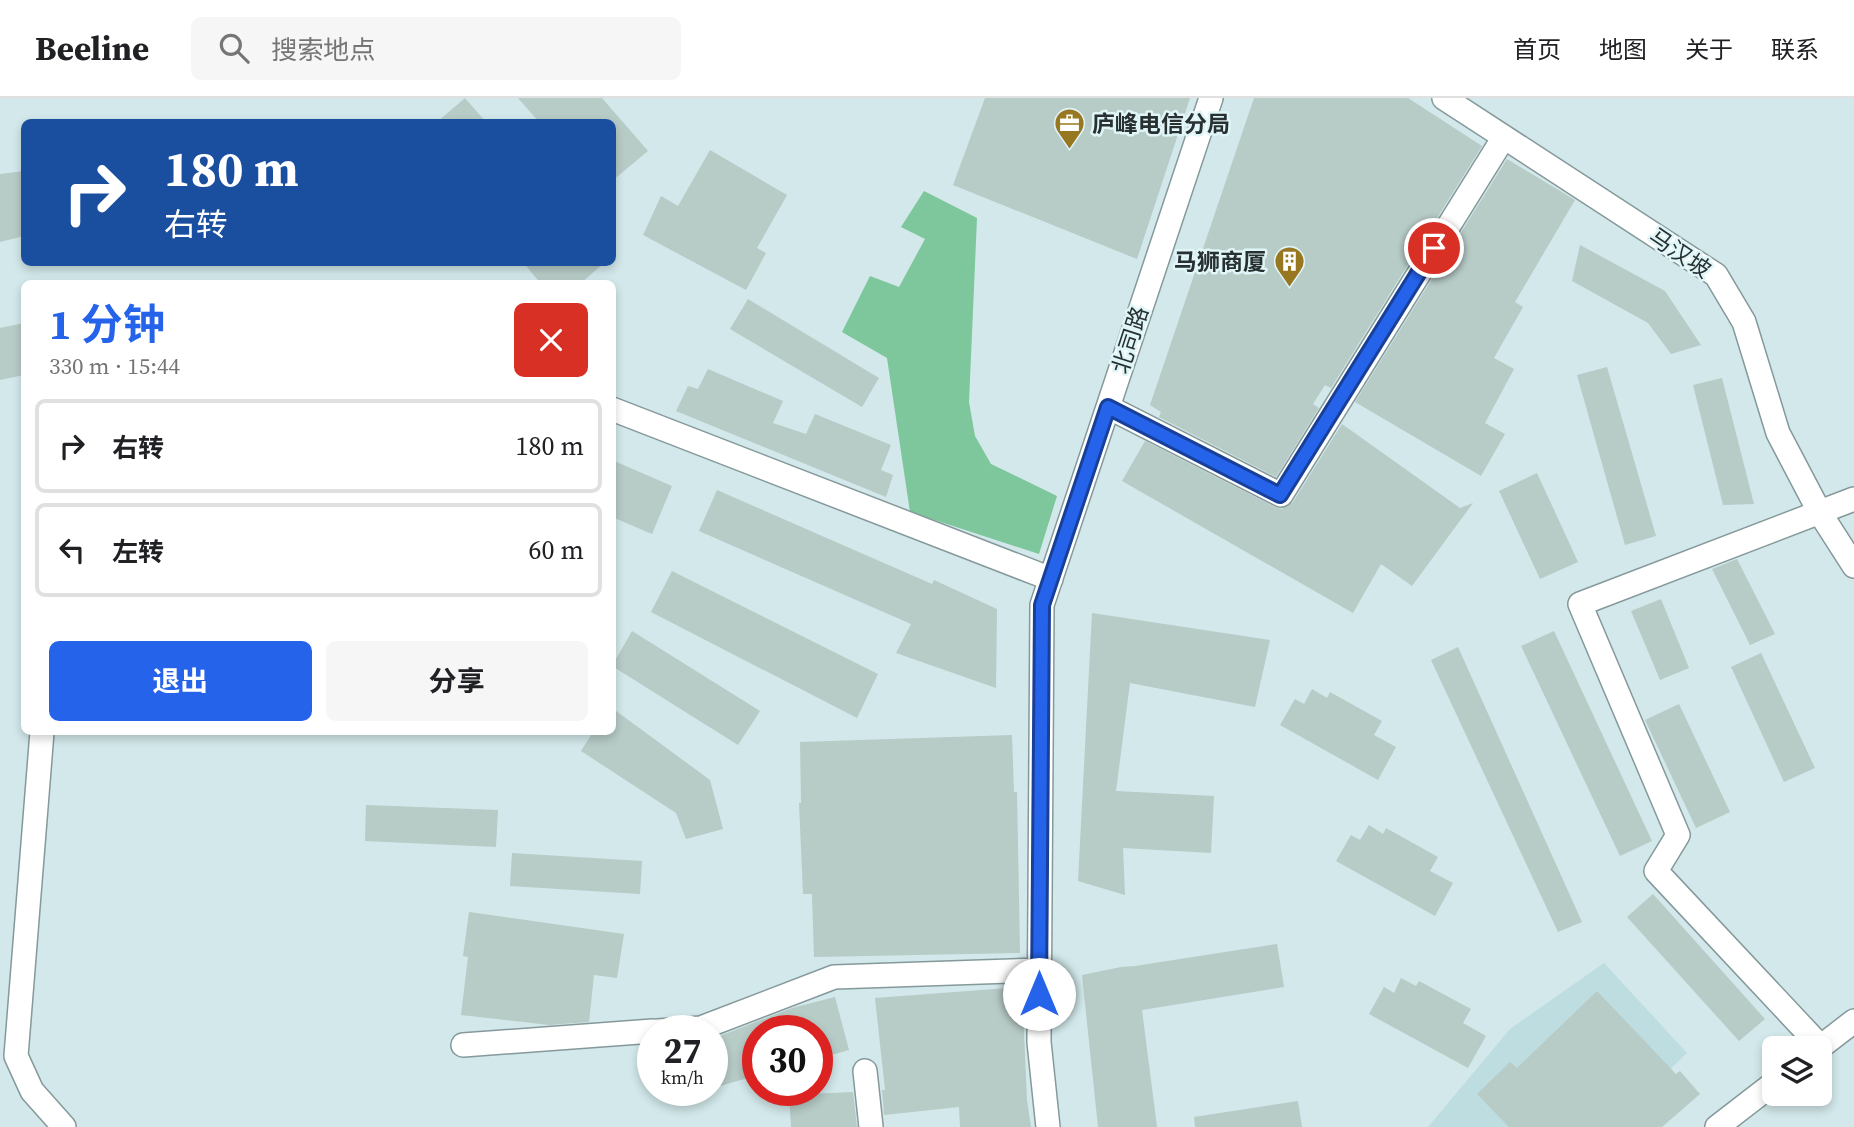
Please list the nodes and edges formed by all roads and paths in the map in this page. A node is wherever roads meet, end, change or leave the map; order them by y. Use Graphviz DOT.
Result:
graph roads {
  1 [pos="1210,98"];
  2 [pos="1444,98"];
  3 [pos="1504,137"];
  4 [pos="1108,407"];
  5 [pos="616,411"];
  6 [pos="1854,499"];
  7 [pos="1820,513"];
  8 [pos="1854,566"];
  9 [pos="1051,579"];
  10 [pos="42,735"];
  11 [pos="1039,970"];
  12 [pos="728,1018"];
  13 [pos="1854,1021"];
  14 [pos="637,1032"];
  15 [pos="1810,1036"];
  16 [pos="1832,1038"];
  17 [pos="463,1045"];
  18 [pos="865,1071"];
  19 [pos="1762,1092"];
  20 [pos="64,1127"];
  21 [pos="871,1127"];
  22 [pos="1048,1127"];
  23 [pos="1717,1127"];
  1 -- 4 [label="street, 北司路"];
  2 -- 3 [label="street, 马汉坡"];
  3 -- 4 [label="street"];
  3 -- 7 [label="street, 马汉坡"];
  4 -- 9 [label="street, 北司路"];
  5 -- 9 [label="street"];
  6 -- 7 [label="street"];
  7 -- 8 [label="street, 马汉坡"];
  7 -- 15 [label="street"];
  9 -- 11 [label="street, 北司路"];
  10 -- 20 [label="street"];
  11 -- 12 [label="street"];
  11 -- 22 [label="street, 北司路"];
  13 -- 16 [label="street"];
  14 -- 17 [label="street"];
  18 -- 21 [label="street"];
  19 -- 23 [label="street"];
}
